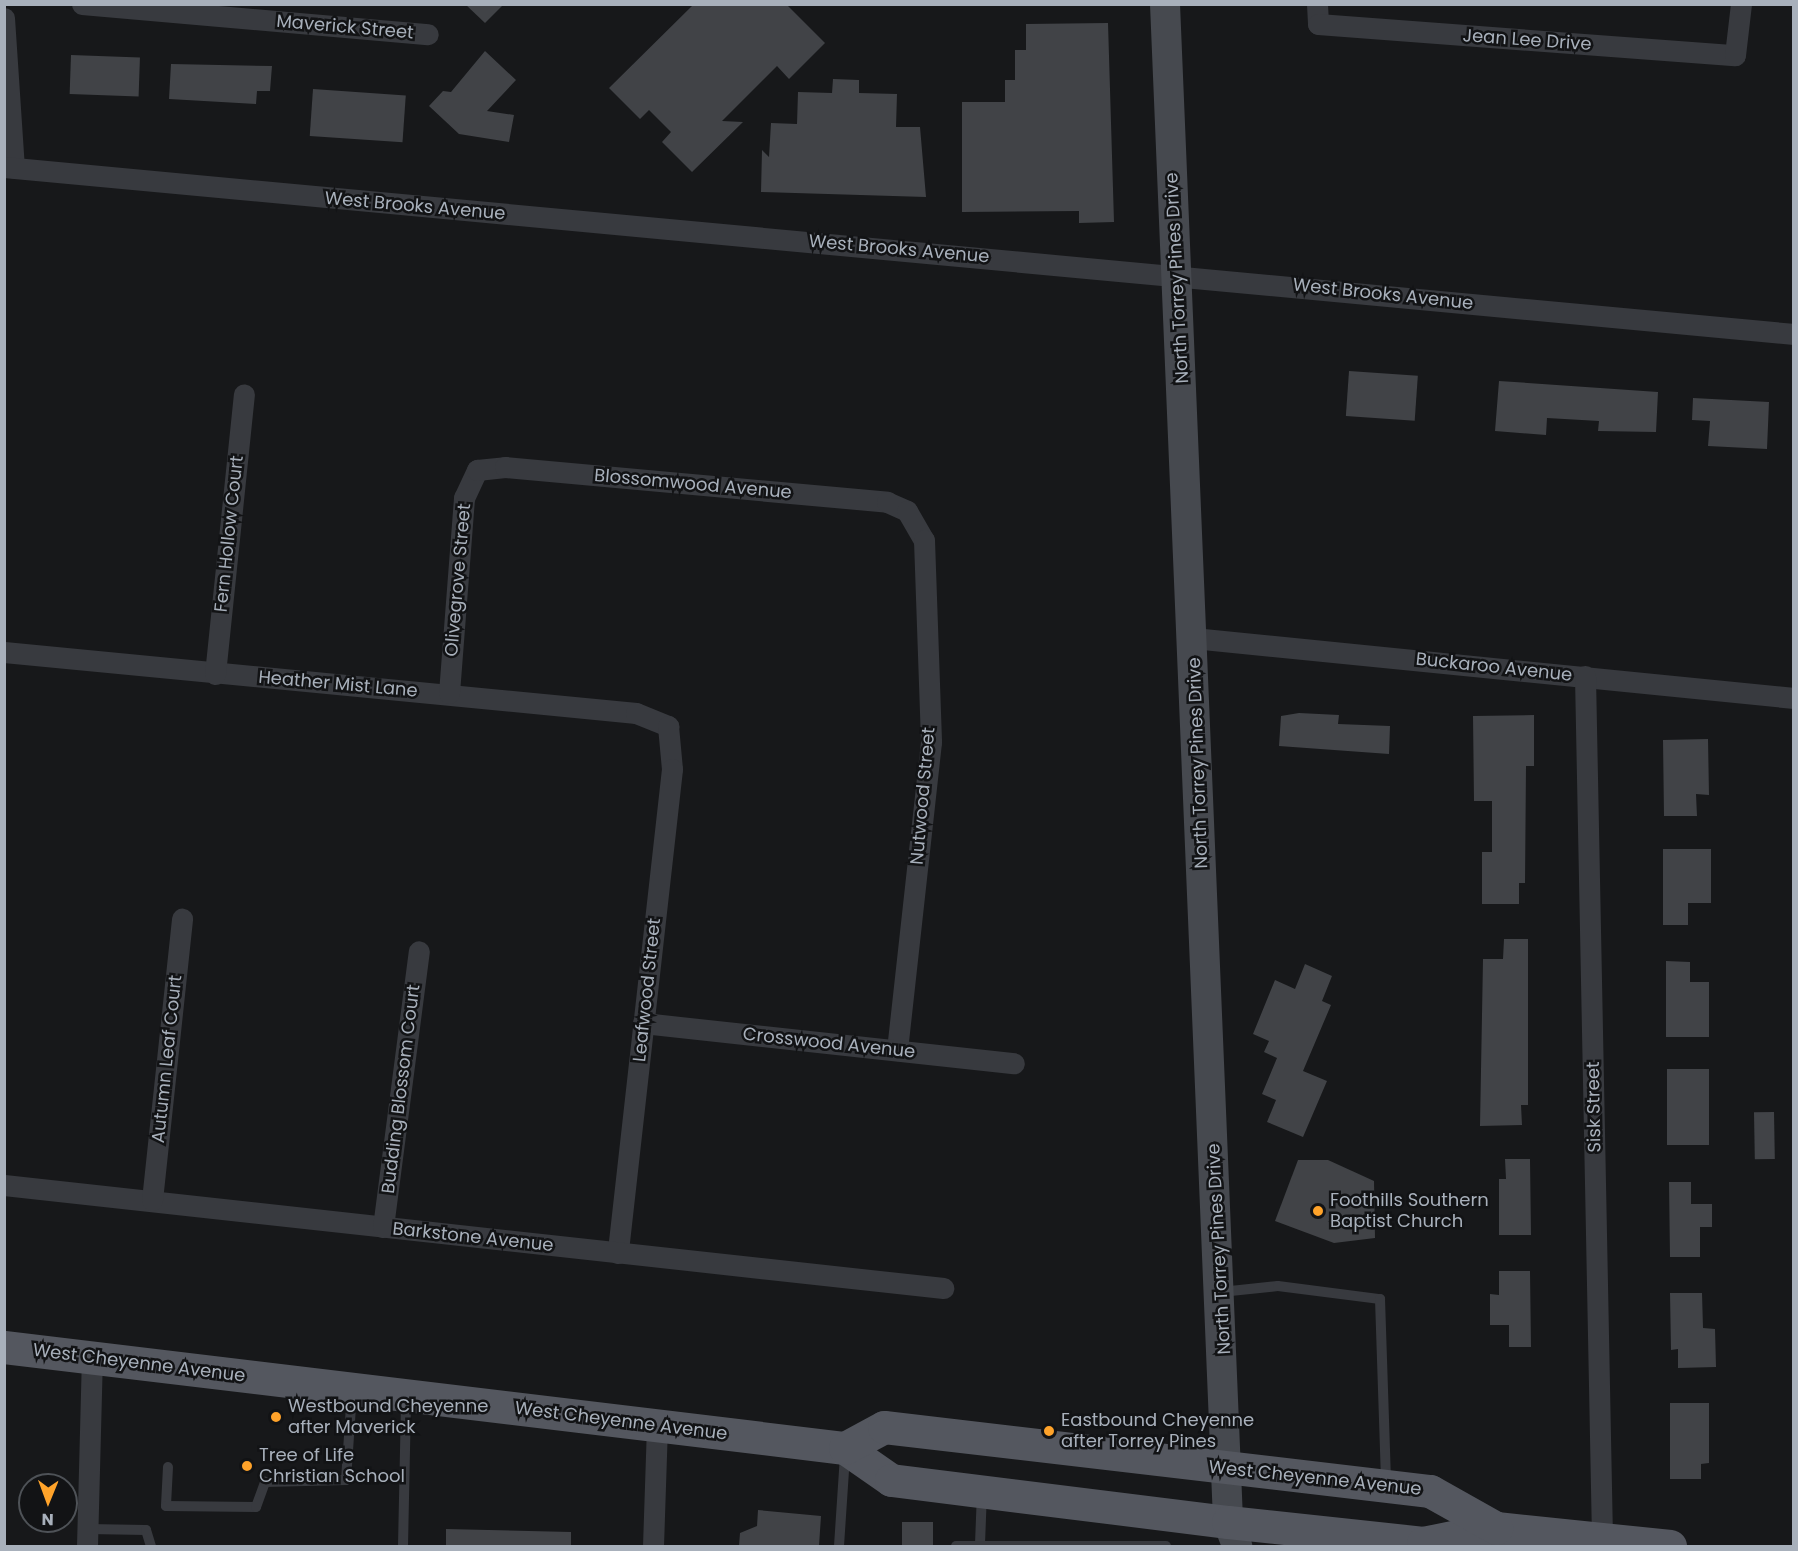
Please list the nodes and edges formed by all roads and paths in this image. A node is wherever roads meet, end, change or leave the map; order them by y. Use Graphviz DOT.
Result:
graph roads {
  1 [pos="82,4"];
  2 [pos="1164,4"];
  3 [pos="1741,4"];
  4 [pos="1317,14"];
  5 [pos="4,18"];
  6 [pos="428,34"];
  7 [pos="9,168"];
  8 [pos="1176,274"];
  9 [pos="1794,334"];
  10 [pos="244,395"];
  11 [pos="477,470"];
  12 [pos="907,511"];
  13 [pos="1193,638"];
  14 [pos="4,652"];
  15 [pos="215,674"];
  16 [pos="1585,676"];
  17 [pos="449,693"];
  18 [pos="1794,698"];
  19 [pos="668,726"];
  20 [pos="182,919"];
  21 [pos="420,951"];
  22 [pos="643,1023"];
  23 [pos="897,1050"];
  24 [pos="1014,1063"];
  25 [pos="4,1185"];
  26 [pos="152,1200"];
  27 [pos="383,1227"];
  28 [pos="618,1253"];
  29 [pos="943,1288"];
  30 [pos="1221,1292"];
  31 [pos="4,1347"];
  32 [pos="92,1357"];
  33 [pos="352,1389"];
  34 [pos="406,1395"];
  35 [pos="657,1426"];
  36 [pos="845,1448"];
  37 [pos="168,1467"];
  38 [pos="1230,1469"];
  39 [pos="1386,1486"];
  40 [pos="982,1491"];
  41 [pos="1496,1528"];
  42 [pos="87,1538"];
  43 [pos="1227,1538"];
  44 [pos="1611,1542"];
  45 [pos="980,1544"];
  46 [pos="1423,1545"];
  47 [pos="150,1546"];
  48 [pos="403,1546"];
  49 [pos="653,1546"];
  50 [pos="839,1546"];
  51 [pos="956,1546"];
  52 [pos="1166,1546"];
  53 [pos="1670,1546"];
  1 -- 6 [label="street, Maverick Street"];
  2 -- 8 [label="main road, North Torrey Pines Drive"];
  3 -- 4 [label="street, Jean Lee Drive"];
  5 -- 7 [label="street"];
  7 -- 8 [label="street, West Brooks Avenue"];
  8 -- 9 [label="street, West Brooks Avenue"];
  8 -- 13 [label="main road, North Torrey Pines Drive"];
  10 -- 15 [label="street, Fern Hollow Court"];
  11 -- 12 [label="street, Blossomwood Avenue"];
  11 -- 17 [label="street, Olivegrove Street"];
  12 -- 23 [label="street, Nutwood Street"];
  13 -- 16 [label="street, Buckaroo Avenue"];
  13 -- 30 [label="main road, North Torrey Pines Drive"];
  14 -- 15 [label="street, Heather Mist Lane"];
  15 -- 17 [label="street, Heather Mist Lane"];
  16 -- 18 [label="street, Buckaroo Avenue"];
  16 -- 44 [label="street, Sisk Street"];
  17 -- 19 [label="street, Heather Mist Lane"];
  19 -- 22 [label="street, Leafwood Street"];
  20 -- 26 [label="street, Autumn Leaf Court"];
  21 -- 27 [label="street, Budding Blossom Court"];
  22 -- 23 [label="street, Crosswood Avenue"];
  22 -- 28 [label="street, Leafwood Street"];
  23 -- 24 [label="street, Crosswood Avenue"];
  25 -- 26 [label="street, Barkstone Avenue"];
  26 -- 27 [label="street, Barkstone Avenue"];
  27 -- 28 [label="street, Barkstone Avenue"];
  28 -- 29 [label="street, Barkstone Avenue"];
  30 -- 38 [label="main road, North Torrey Pines Drive"];
  30 -- 39 [label="lane"];
  31 -- 32 [label="main road, West Cheyenne Avenue"];
  32 -- 33 [label="main road, West Cheyenne Avenue"];
  32 -- 42 [label="street"];
  33 -- 34 [label="main road, West Cheyenne Avenue"];
  33 -- 37 [label="lane"];
  34 -- 35 [label="main road, West Cheyenne Avenue"];
  34 -- 48 [label="lane"];
  35 -- 36 [label="main road, West Cheyenne Avenue"];
  35 -- 49 [label="street"];
  36 -- 38 [label="main road, West Cheyenne Avenue"];
  36 -- 40 [label="main road, West Cheyenne Avenue"];
  36 -- 50 [label="lane"];
  38 -- 39 [label="main road, West Cheyenne Avenue"];
  38 -- 43 [label="main road, North Torrey Pines Drive"];
  39 -- 41 [label="main road, West Cheyenne Avenue"];
  40 -- 43 [label="main road, West Cheyenne Avenue"];
  40 -- 45 [label="lane"];
  41 -- 44 [label="main road, West Cheyenne Avenue"];
  41 -- 46 [label="main road, West Cheyenne Avenue"];
  42 -- 47 [label="lane"];
  43 -- 46 [label="main road, West Cheyenne Avenue"];
  44 -- 53 [label="main road, West Cheyenne Avenue"];
  45 -- 51 [label="lane"];
  45 -- 52 [label="lane"];
}
